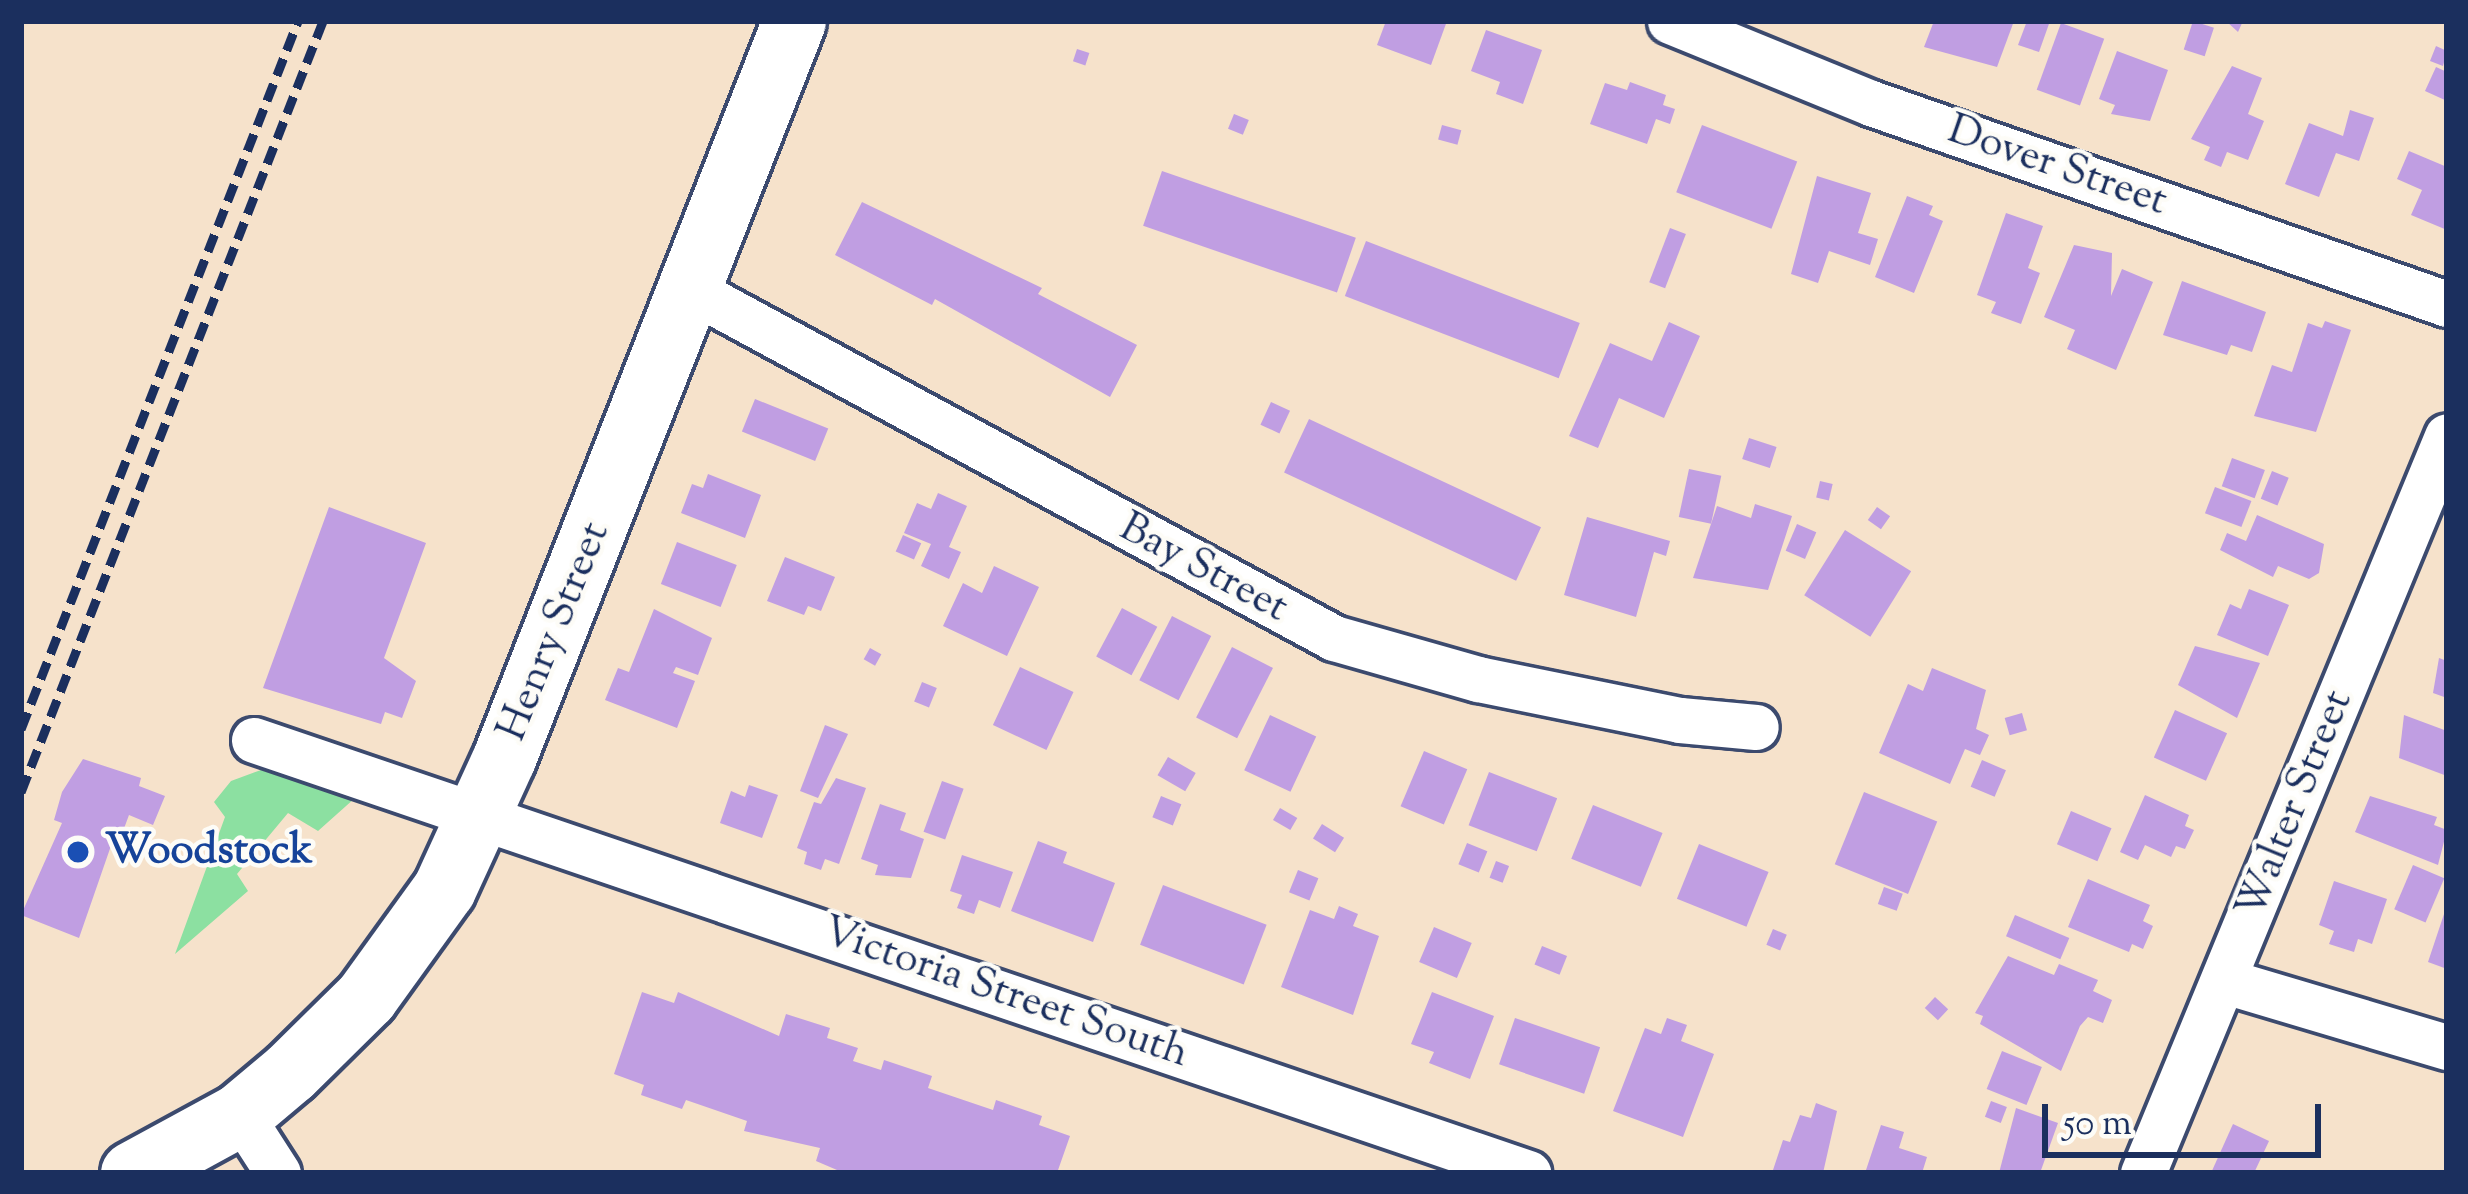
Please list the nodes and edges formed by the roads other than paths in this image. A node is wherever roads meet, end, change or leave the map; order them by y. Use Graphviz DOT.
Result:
graph roads {
  1 [pos="794,21"];
  2 [pos="1670,21"];
  3 [pos="693,291"];
  4 [pos="2447,304"];
  5 [pos="2447,436"];
  6 [pos="1756,728"];
  7 [pos="254,740"];
  8 [pos="481,814"];
  9 [pos="2224,981"];
  10 [pos="2447,1047"];
  11 [pos="240,1114"];
  12 [pos="132,1173"];
  13 [pos="278,1173"];
  14 [pos="1528,1173"];
  15 [pos="2143,1173"];
  1 -- 3 [label="main road, Henry Street"];
  2 -- 4 [label="street, Dover Street"];
  3 -- 6 [label="street, Bay Street"];
  3 -- 8 [label="main road, Henry Street"];
  5 -- 9 [label="street, Walter Street"];
  7 -- 8 [label="street, Victoria Street South"];
  8 -- 11 [label="main road, Henry Street"];
  8 -- 14 [label="street, Victoria Street South"];
  9 -- 10 [label="street"];
  9 -- 15 [label="street, Walter Street"];
  11 -- 12 [label="main road, Henry Street"];
  11 -- 13 [label="street"];
}
